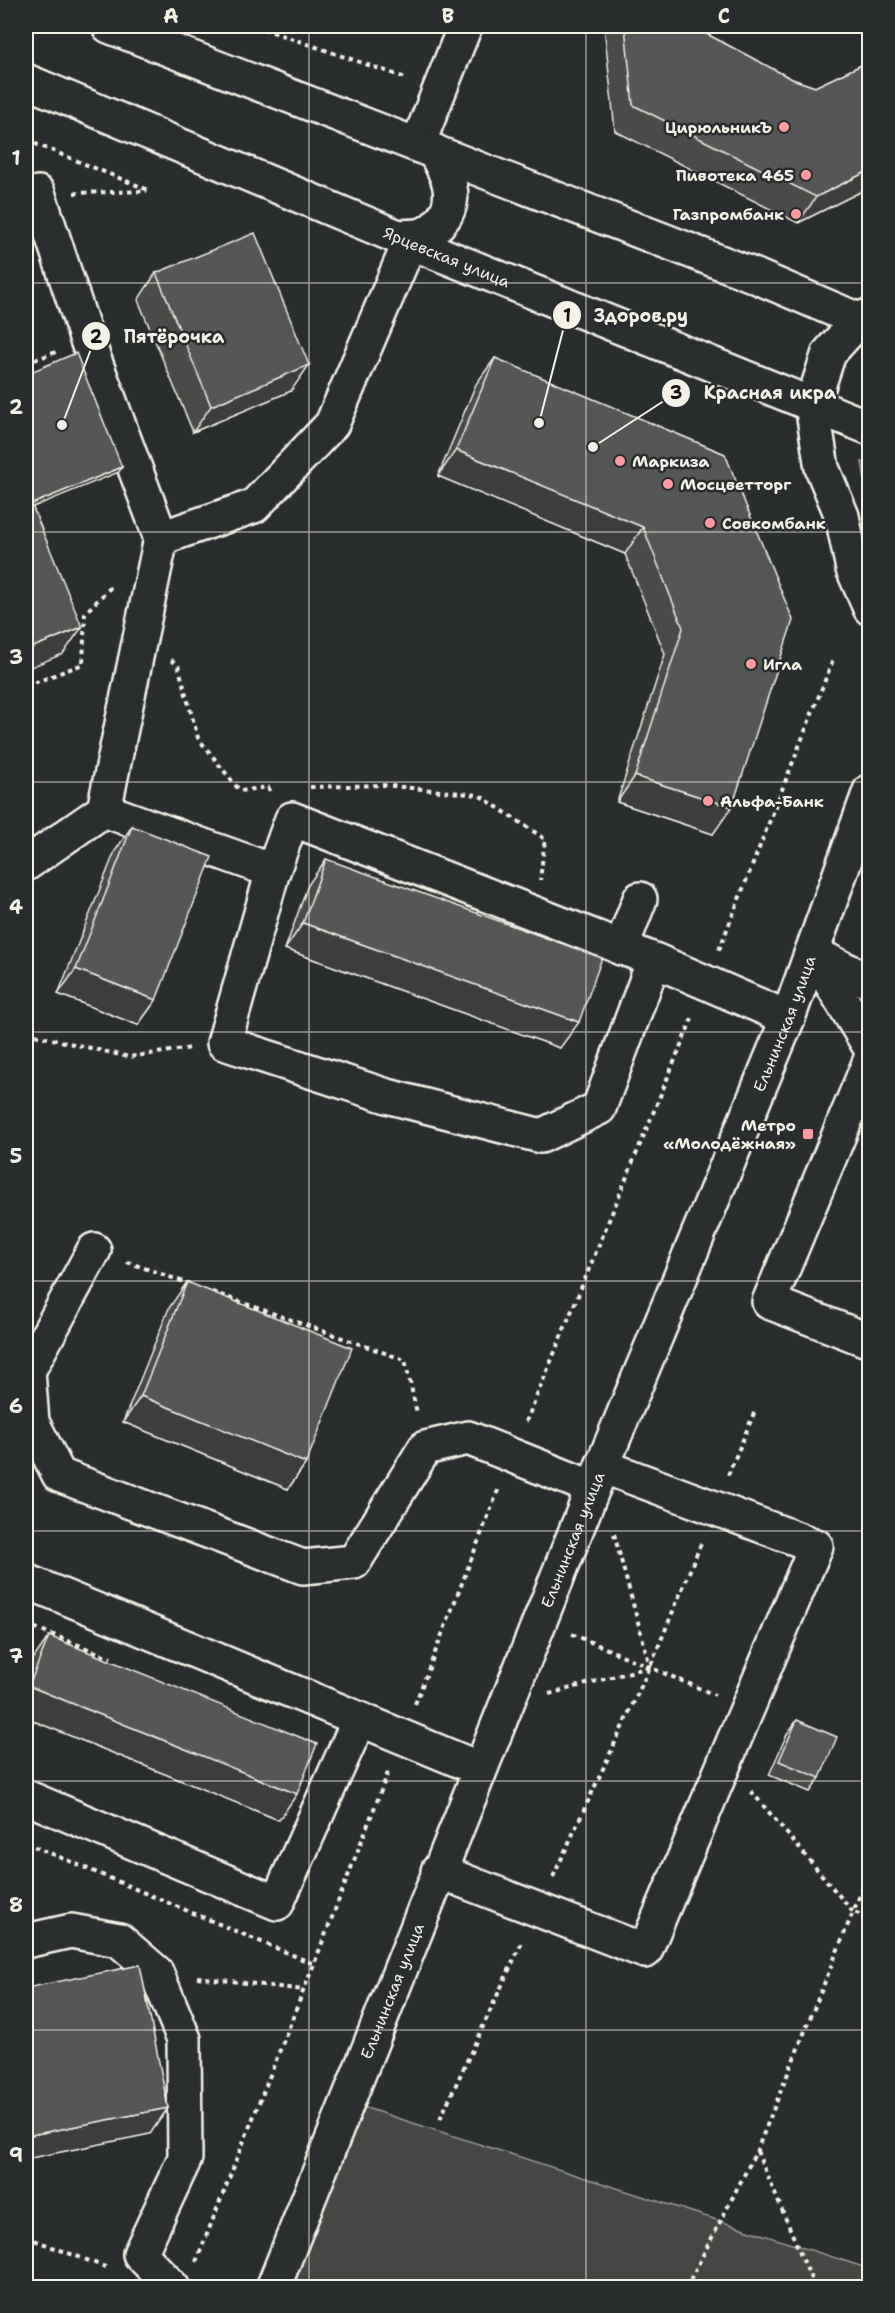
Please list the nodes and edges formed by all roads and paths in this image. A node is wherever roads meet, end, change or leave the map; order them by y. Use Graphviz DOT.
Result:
graph roads {
  1 [pos="112,26"];
  2 [pos="255,26"];
  3 [pos="465,26"];
  4 [pos="27,82"];
  5 [pos="441,91"];
  6 [pos="26,140"];
  7 [pos="426,148"];
  8 [pos="38,194"];
  9 [pos="405,240"];
  10 [pos="866,320"];
  11 [pos="54,353"];
  12 [pos="26,363"];
  13 [pos="812,405"];
  14 [pos="870,428"];
  15 [pos="842,516"];
  16 [pos="161,538"];
  17 [pos="870,551"];
  18 [pos="119,580"];
  19 [pos="870,608"];
  20 [pos="140,639"];
  21 [pos="833,660"];
  22 [pos="26,686"];
  23 [pos="279,787"];
  24 [pos="302,787"];
  25 [pos="268,788"];
  26 [pos="870,791"];
  27 [pos="104,810"];
  28 [pos="292,819"];
  29 [pos="26,864"];
  30 [pos="273,870"];
  31 [pos="640,899"];
  32 [pos="536,914"];
  33 [pos="621,948"];
  34 [pos="813,953"];
  35 [pos="654,960"];
  36 [pos="870,982"];
  37 [pos="706,983"];
  38 [pos="788,1018"];
  39 [pos="26,1033"];
  40 [pos="224,1043"];
  41 [pos="870,1047"];
  42 [pos="870,1061"];
  43 [pos="94,1250"];
  44 [pos="194,1285"];
  45 [pos="205,1289"];
  46 [pos="870,1341"];
  47 [pos="27,1370"];
  48 [pos="755,1411"];
  49 [pos="425,1448"];
  50 [pos="512,1456"];
  51 [pos="598,1477"];
  52 [pos="715,1508"];
  53 [pos="612,1524"];
  54 [pos="26,1581"];
  55 [pos="650,1667"];
  56 [pos="540,1696"];
  57 [pos="724,1699"];
  58 [pos="359,1720"];
  59 [pos="402,1738"];
  60 [pos="725,1761"];
  61 [pos="480,1769"];
  62 [pos="26,1797"];
  63 [pos="438,1871"];
  64 [pos="870,1871"];
  65 [pos="538,1910"];
  66 [pos="852,1912"];
  67 [pos="870,1917"];
  68 [pos="26,1941"];
  69 [pos="314,1965"];
  70 [pos="156,1972"];
  71 [pos="304,1990"];
  72 [pos="440,2119"];
  73 [pos="757,2150"];
  74 [pos="26,2237"];
  75 [pos="114,2271"];
  76 [pos="184,2276"];
  77 [pos="273,2288"];
  78 [pos="686,2288"];
  79 [pos="815,2288"];
  1 -- 7 [label="street"];
  2 -- 5 [label="path"];
  3 -- 5 [label="street"];
  4 -- 9 [label="street, Ярцевская улица"];
  5 -- 7 [label="street"];
  6 -- 8 [label="path"];
  7 -- 9 [label="street"];
  7 -- 10 [label="street"];
  8 -- 16 [label="street"];
  9 -- 13 [label="street, Ярцевская улица"];
  9 -- 16 [label="street"];
  10 -- 13 [label="street"];
  11 -- 12 [label="path"];
  13 -- 14 [label="street, Ярцевская улица"];
  13 -- 15 [label="street"];
  15 -- 17 [label="street"];
  15 -- 19 [label="street"];
  16 -- 20 [label="street"];
  18 -- 22 [label="path"];
  20 -- 25 [label="path"];
  20 -- 27 [label="street"];
  21 -- 37 [label="path"];
  23 -- 25 [label="path"];
  24 -- 32 [label="path"];
  25 -- 28 [label="path"];
  26 -- 34 [label="street, Ельнинская улица"];
  27 -- 29 [label="street"];
  27 -- 30 [label="street"];
  28 -- 30 [label="street"];
  28 -- 32 [label="street"];
  30 -- 40 [label="street"];
  31 -- 33 [label="street"];
  32 -- 33 [label="street"];
  33 -- 35 [label="street"];
  34 -- 36 [label="street"];
  34 -- 38 [label="street, Ельнинская улица"];
  34 -- 41 [label="street"];
  35 -- 37 [label="street"];
  35 -- 40 [label="street"];
  37 -- 38 [label="street"];
  37 -- 50 [label="path"];
  38 -- 51 [label="street, Ельнинская улица"];
  39 -- 40 [label="path"];
  42 -- 46 [label="street"];
  43 -- 44 [label="path"];
  43 -- 47 [label="street"];
  45 -- 49 [label="path"];
  47 -- 49 [label="street"];
  48 -- 52 [label="path"];
  49 -- 50 [label="street"];
  50 -- 51 [label="street"];
  50 -- 59 [label="path"];
  51 -- 52 [label="street"];
  51 -- 61 [label="street, Ельнинская улица"];
  52 -- 55 [label="path"];
  52 -- 60 [label="street"];
  53 -- 55 [label="path"];
  54 -- 58 [label="street"];
  55 -- 56 [label="path"];
  55 -- 57 [label="path"];
  55 -- 65 [label="path"];
  58 -- 59 [label="street"];
  58 -- 62 [label="street"];
  59 -- 61 [label="street"];
  60 -- 65 [label="street"];
  60 -- 66 [label="path"];
  61 -- 63 [label="street, Ельнинская улица"];
  63 -- 65 [label="street"];
  63 -- 77 [label="street, Ельнинская улица"];
  64 -- 66 [label="path"];
  65 -- 72 [label="path"];
  66 -- 67 [label="path"];
  66 -- 73 [label="path"];
  68 -- 70 [label="street"];
  69 -- 71 [label="path"];
  70 -- 71 [label="path"];
  70 -- 76 [label="street"];
  71 -- 76 [label="path"];
  73 -- 78 [label="path"];
  73 -- 79 [label="path"];
  74 -- 75 [label="path"];
}
